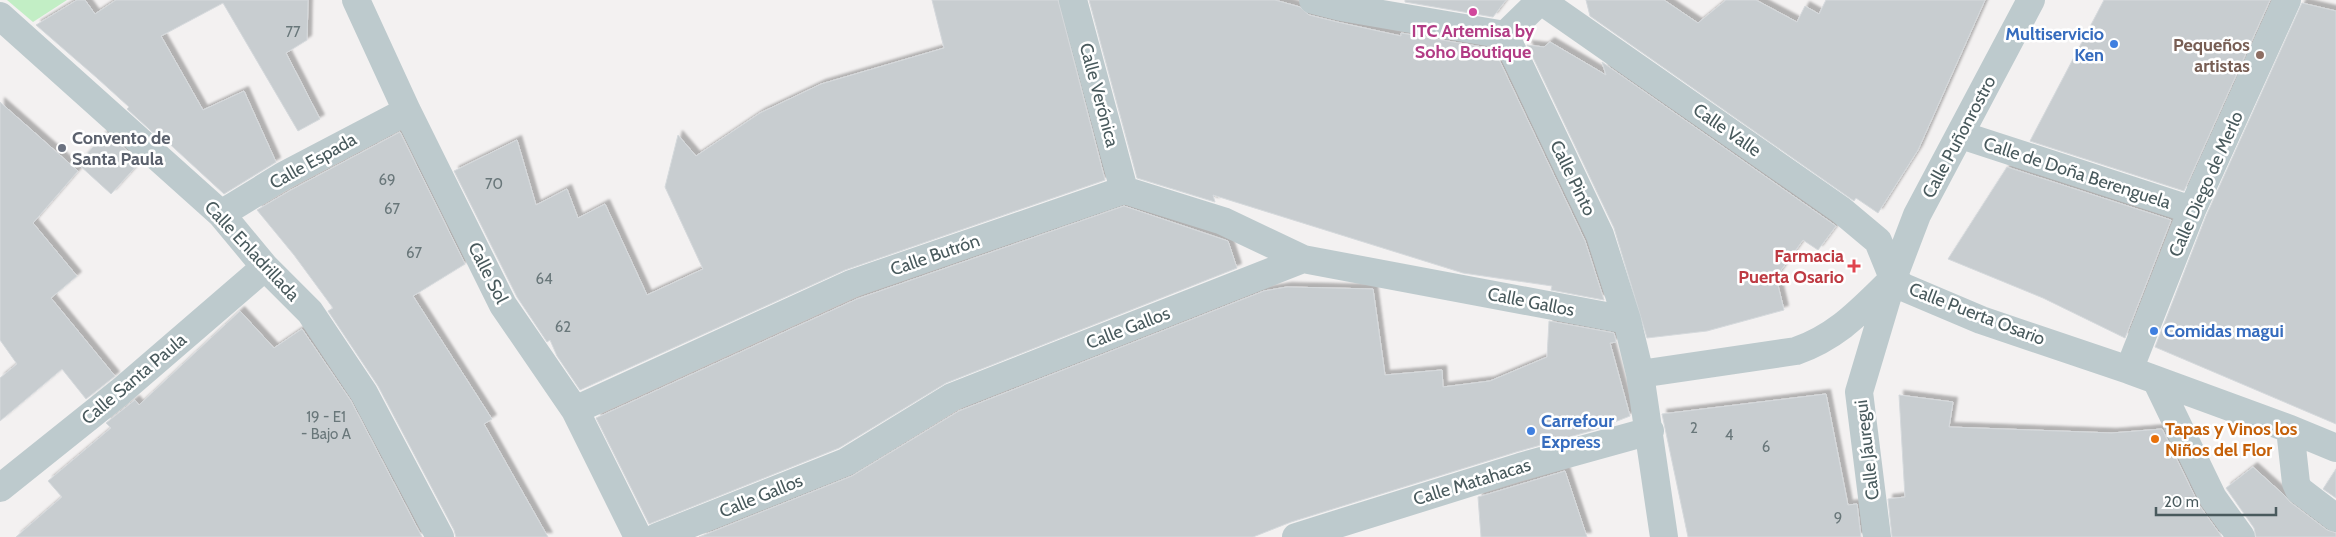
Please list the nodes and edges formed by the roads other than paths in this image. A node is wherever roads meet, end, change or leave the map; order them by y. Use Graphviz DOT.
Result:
graph roads {
  1 [pos="356,0"];
  2 [pos="1073,0"];
  3 [pos="1313,0"];
  4 [pos="1541,0"];
  5 [pos="2031,0"];
  6 [pos="2287,0"];
  7 [pos="0,16"];
  8 [pos="1505,35"];
  9 [pos="407,111"];
  10 [pos="1961,135"];
  11 [pos="1124,190"];
  12 [pos="2192,210"];
  13 [pos="221,214"];
  14 [pos="1303,260"];
  15 [pos="265,267"];
  16 [pos="1894,278"];
  17 [pos="1627,320"];
  18 [pos="2129,370"];
  19 [pos="1640,374"];
  20 [pos="2156,380"];
  21 [pos="575,410"];
  22 [pos="2290,429"];
  23 [pos="1650,430"];
  24 [pos="2336,448"];
  25 [pos="0,488"];
  26 [pos="2336,518"];
  27 [pos="440,537"];
  28 [pos="638,537"];
  29 [pos="657,537"];
  30 [pos="1296,537"];
  31 [pos="1664,537"];
  32 [pos="1877,537"];
  33 [pos="2241,537"];
  1 -- 9 [label="street, Calle Sol"];
  2 -- 11 [label="street, Calle Verónica"];
  3 -- 8 [label="street"];
  4 -- 8 [label="street"];
  4 -- 16 [label="street, Calle Valle"];
  5 -- 10 [label="street, Calle Puñonrostro"];
  6 -- 12 [label="street, Calle Diego de Merlo"];
  7 -- 13 [label="street, Calle Enladrillada"];
  8 -- 17 [label="street, Calle Pinto"];
  9 -- 13 [label="street, Calle Espada"];
  9 -- 21 [label="street, Calle Sol"];
  10 -- 12 [label="street, Calle de Doña Berenguela"];
  10 -- 16 [label="street, Calle Puñonrostro"];
  11 -- 14 [label="street"];
  11 -- 21 [label="street, Calle Butrón"];
  12 -- 18 [label="street, Calle Diego de Merlo"];
  13 -- 15 [label="street, Calle Enladrillada"];
  14 -- 17 [label="street, Calle Gallos"];
  14 -- 29 [label="street, Calle Gallos"];
  15 -- 25 [label="street, Calle Santa Paula"];
  15 -- 27 [label="street, Calle Enladrillada"];
  16 -- 18 [label="street, Calle Puerta Osario"];
  16 -- 19 [label="street, Calle Puerta Osario"];
  16 -- 32 [label="street, Calle Jáuregui"];
  17 -- 19 [label="street, Calle Pinto"];
  18 -- 20 [label="street, Calle Puerta Osario"];
  19 -- 23 [label="street, Calle Pinto"];
  20 -- 22 [label="street, Calle Puerta Osario"];
  20 -- 33 [label="street"];
  21 -- 28 [label="street, Calle Sol"];
  22 -- 24 [label="street, Calle Puerta Osario"];
  22 -- 26 [label="street"];
  23 -- 30 [label="street, Calle Matahacas"];
  23 -- 31 [label="street, Calle Pinto"];
}
